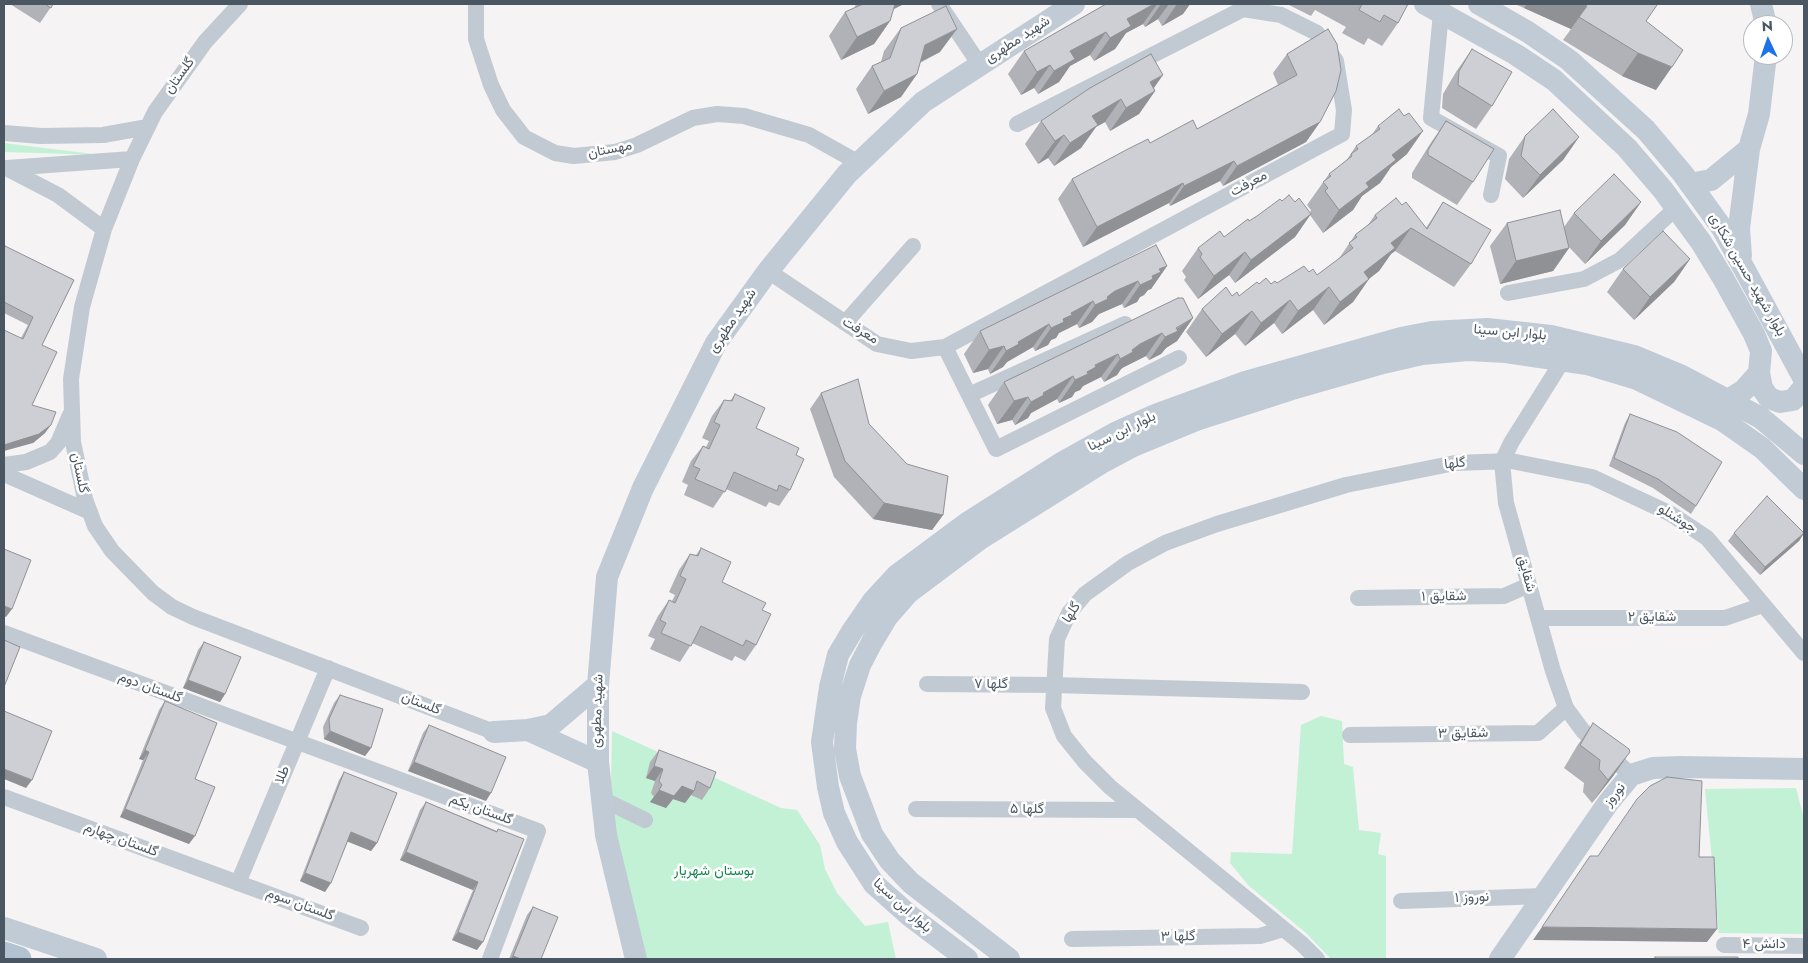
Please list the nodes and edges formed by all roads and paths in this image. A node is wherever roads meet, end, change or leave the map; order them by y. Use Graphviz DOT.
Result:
graph roads {
  1 [pos="240,4"];
  2 [pos="476,4"];
  3 [pos="939,4"];
  4 [pos="1074,4"];
  5 [pos="1478,4"];
  6 [pos="1433,8"];
  7 [pos="980,65"];
  8 [pos="1765,65"];
  9 [pos="1017,124"];
  10 [pos="148,127"];
  11 [pos="4,133"];
  12 [pos="1748,149"];
  13 [pos="132,159"];
  14 [pos="859,163"];
  15 [pos="5,168"];
  16 [pos="1690,184"];
  17 [pos="1491,195"];
  18 [pos="1676,208"];
  19 [pos="104,229"];
  20 [pos="913,246"];
  21 [pos="1742,262"];
  22 [pos="768,271"];
  23 [pos="1508,293"];
  24 [pos="1137,319"];
  25 [pos="845,323"];
  26 [pos="945,348"];
  27 [pos="1179,358"];
  28 [pos="1563,360"];
  29 [pos="1759,373"];
  30 [pos="1804,379"];
  31 [pos="1804,387"];
  32 [pos="969,395"];
  33 [pos="1725,410"];
  34 [pos="71,413"];
  35 [pos="1804,454"];
  36 [pos="1502,462"];
  37 [pos="4,465"];
  38 [pos="4,474"];
  39 [pos="1804,489"];
  40 [pos="90,512"];
  41 [pos="1529,585"];
  42 [pos="1358,598"];
  43 [pos="1763,605"];
  44 [pos="1538,618"];
  45 [pos="4,633"];
  46 [pos="1804,653"];
  47 [pos="328,668"];
  48 [pos="928,684"];
  49 [pos="598,685"];
  50 [pos="1054,685"];
  51 [pos="1302,692"];
  52 [pos="1566,708"];
  53 [pos="528,730"];
  54 [pos="494,732"];
  55 [pos="1350,735"];
  56 [pos="296,742"];
  57 [pos="598,762"];
  58 [pos="1804,769"];
  59 [pos="1631,775"];
  60 [pos="4,797"];
  61 [pos="604,800"];
  62 [pos="916,809"];
  63 [pos="1137,810"];
  64 [pos="645,820"];
  65 [pos="238,883"];
  66 [pos="1544,896"];
  67 [pos="1401,901"];
  68 [pos="4,928"];
  69 [pos="361,928"];
  70 [pos="1283,929"];
  71 [pos="1072,940"];
  72 [pos="1724,945"];
  73 [pos="1804,946"];
  74 [pos="4,954"];
  75 [pos="19,959"];
  76 [pos="96,959"];
  77 [pos="490,959"];
  78 [pos="636,959"];
  79 [pos="967,959"];
  80 [pos="1009,959"];
  81 [pos="1317,959"];
  82 [pos="1500,959"];
  1 -- 10 [label="street, گلستان"];
  2 -- 14 [label="street, مهستان"];
  3 -- 7 [label="street"];
  4 -- 7 [label="main road, شهید مطهری"];
  5 -- 16 [label="main road, بلوار شهید حسین شکاری"];
  6 -- 17 [label="street"];
  6 -- 18 [label="main road, بلوار شهید حسین شکاری"];
  7 -- 14 [label="main road, شهید مطهری"];
  8 -- 12 [label="main road"];
  9 -- 26 [label="street, معرفت"];
  10 -- 11 [label="street"];
  10 -- 13 [label="street, گلستان"];
  12 -- 16 [label="main road"];
  12 -- 21 [label="main road"];
  13 -- 15 [label="street"];
  13 -- 19 [label="street, گلستان"];
  14 -- 22 [label="main road, شهید مطهری"];
  15 -- 19 [label="street"];
  16 -- 21 [label="main road, بلوار شهید حسین شکاری"];
  18 -- 23 [label="street"];
  18 -- 29 [label="main road, بلوار شهید حسین شکاری"];
  19 -- 34 [label="street, گلستان"];
  20 -- 25 [label="street"];
  21 -- 30 [label="main road, بلوار شهید حسین شکاری"];
  22 -- 25 [label="street, معرفت"];
  22 -- 49 [label="main road, شهید مطهری"];
  24 -- 32 [label="street"];
  25 -- 26 [label="street, معرفت"];
  26 -- 32 [label="street"];
  27 -- 32 [label="street"];
  28 -- 33 [label="main road, بلوار ابن سینا"];
  28 -- 36 [label="street"];
  28 -- 80 [label="main road, بلوار ابن سینا"];
  29 -- 31 [label="main road"];
  29 -- 33 [label="main road"];
  33 -- 35 [label="main road, بلوار ابن سینا"];
  33 -- 39 [label="main road, بلوار ابن سینا"];
  33 -- 79 [label="main road, بلوار ابن سینا"];
  34 -- 37 [label="street"];
  34 -- 40 [label="street, گلستان"];
  36 -- 41 [label="street, شقایق"];
  36 -- 43 [label="street, جوشنلو"];
  36 -- 50 [label="street, گلها"];
  38 -- 40 [label="street"];
  40 -- 47 [label="street, گلستان"];
  41 -- 42 [label="street, شقایق ۱"];
  41 -- 44 [label="street, شقایق"];
  43 -- 44 [label="street, شقایق ۲"];
  43 -- 46 [label="street, جوشنلو"];
  44 -- 52 [label="street, شقایق"];
  45 -- 56 [label="street, گلستان دوم"];
  47 -- 54 [label="street, گلستان"];
  47 -- 56 [label="street, طلا"];
  48 -- 50 [label="street, گلها ۷"];
  49 -- 53 [label="main road"];
  49 -- 57 [label="main road, شهید مطهری"];
  50 -- 51 [label="street, گلها ۷"];
  50 -- 63 [label="street, گلها"];
  52 -- 55 [label="street, شقایق ۳"];
  52 -- 59 [label="street, شقایق"];
  53 -- 54 [label="main road"];
  53 -- 57 [label="main road, شهید مطهری"];
  56 -- 65 [label="street, طلا"];
  56 -- 77 [label="street, گلستان یکم"];
  57 -- 61 [label="main road, شهید مطهری"];
  58 -- 59 [label="main road, نوروز"];
  59 -- 66 [label="main road, نوروز"];
  60 -- 65 [label="street, گلستان چهارم"];
  61 -- 64 [label="street"];
  61 -- 78 [label="main road, شهید مطهری"];
  62 -- 63 [label="street, گلها ۵"];
  63 -- 70 [label="street, گلها"];
  65 -- 69 [label="street, گلستان سوم"];
  66 -- 67 [label="street, نوروز ۱"];
  66 -- 82 [label="main road, نوروز"];
  68 -- 76 [label="main road"];
  70 -- 71 [label="street, گلها ۳"];
  70 -- 81 [label="street, گلها"];
  72 -- 73 [label="street, دانش ۴"];
  74 -- 75 [label="main road"];
}
